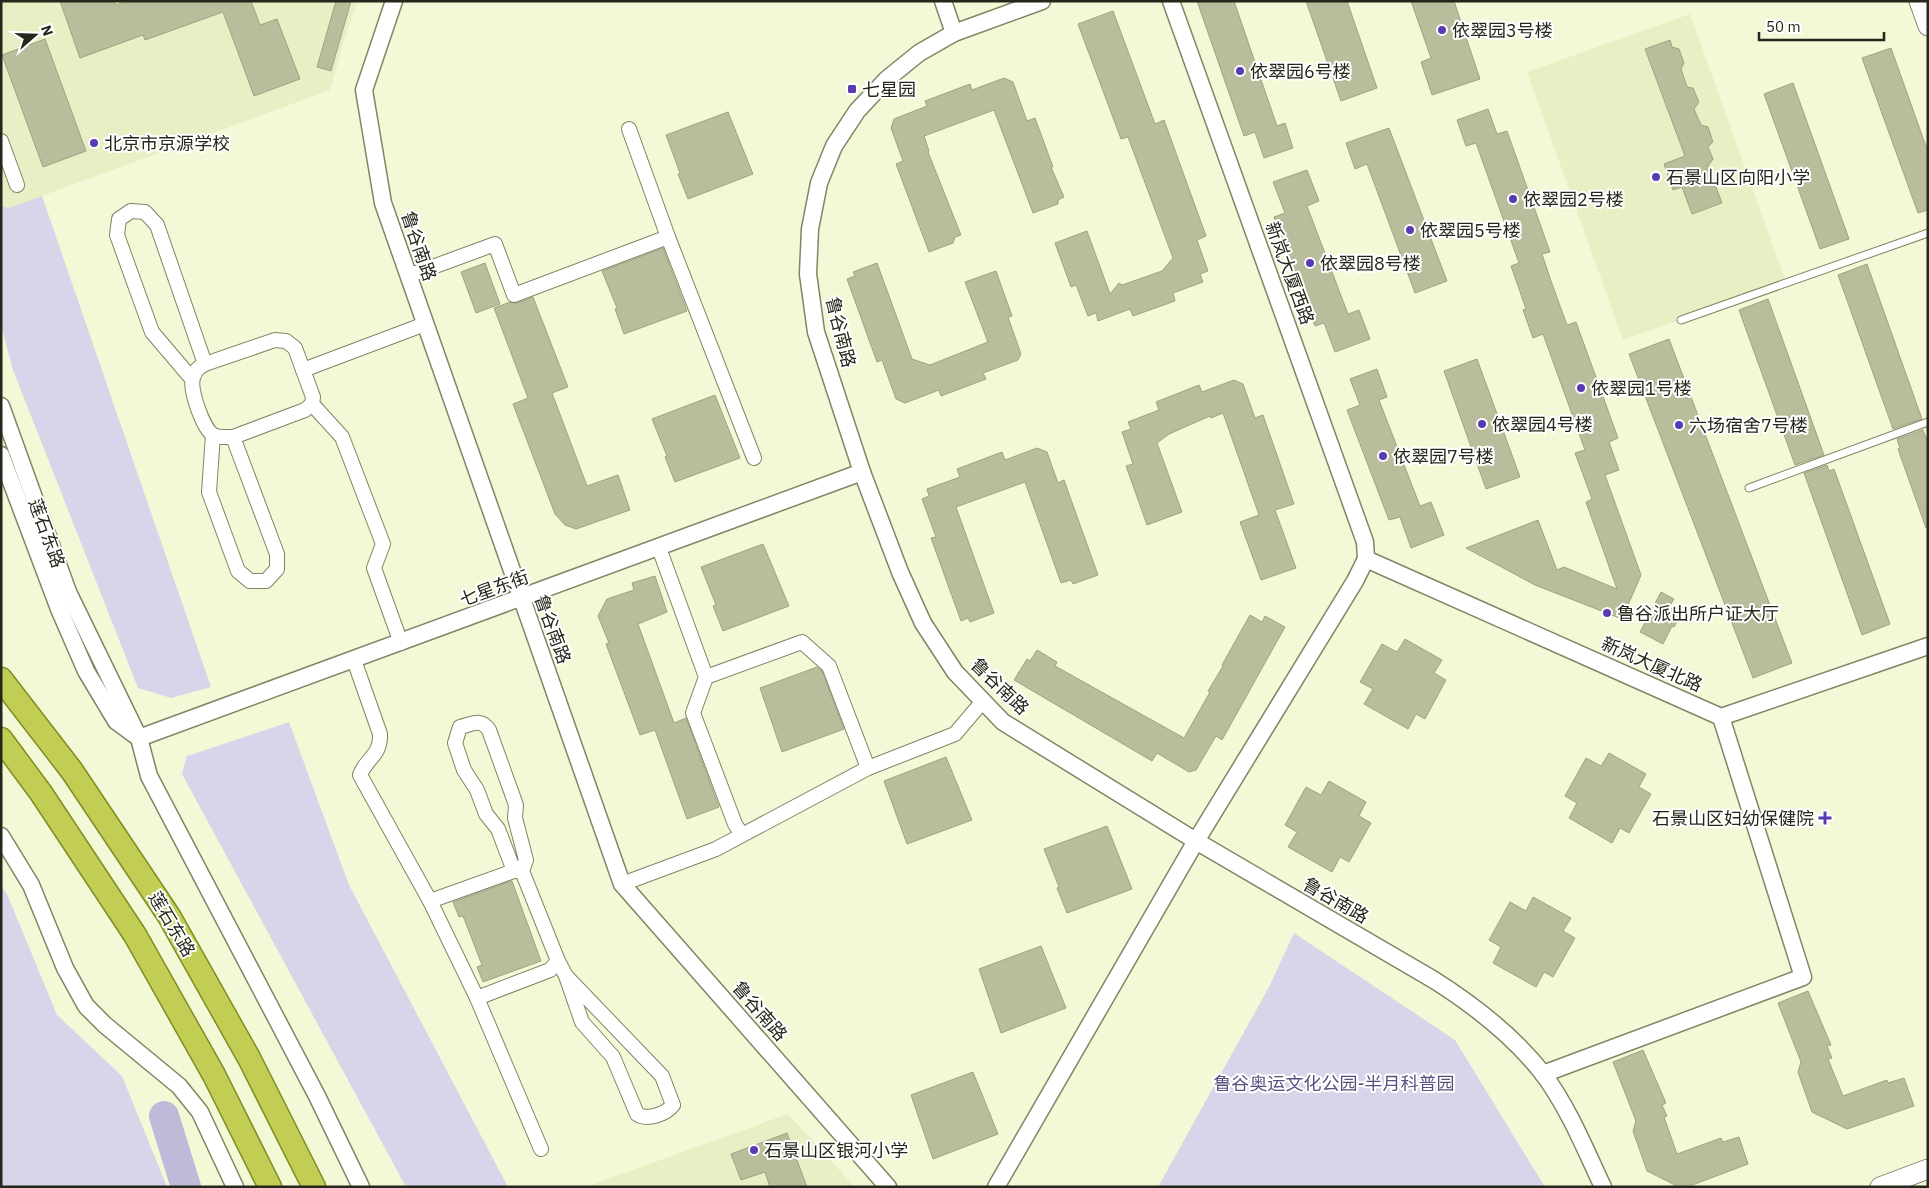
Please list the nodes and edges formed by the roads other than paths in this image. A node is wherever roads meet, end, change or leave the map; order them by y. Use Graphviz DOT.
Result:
graph roads {
  1 [pos="394,1"];
  2 [pos="943,1"];
  3 [pos="1042,1"];
  4 [pos="1171,1"];
  5 [pos="1919,1"];
  6 [pos="1928,26"];
  7 [pos="954,33"];
  8 [pos="629,128"];
  9 [pos="1,141"];
  10 [pos="17,185"];
  11 [pos="1928,233"];
  12 [pos="668,237"];
  13 [pos="408,276"];
  14 [pos="1681,320"];
  15 [pos="425,324"];
  16 [pos="206,364"];
  17 [pos="303,370"];
  18 [pos="192,378"];
  19 [pos="312,404"];
  20 [pos="1,406"];
  21 [pos="1928,422"];
  22 [pos="213,435"];
  23 [pos="233,437"];
  24 [pos="1,455"];
  25 [pos="754,458"];
  26 [pos="862,472"];
  27 [pos="1748,488"];
  28 [pos="658,548"];
  29 [pos="1366,559"];
  30 [pos="521,599"];
  31 [pos="401,643"];
  32 [pos="1928,646"];
  33 [pos="354,660"];
  34 [pos="706,677"];
  35 [pos="1,679"];
  36 [pos="983,701"];
  37 [pos="1721,717"];
  38 [pos="139,738"];
  39 [pos="1,739"];
  40 [pos="868,768"];
  41 [pos="742,835"];
  42 [pos="1,836"];
  43 [pos="1196,841"];
  44 [pos="518,871"];
  45 [pos="622,884"];
  46 [pos="430,901"];
  47 [pos="558,961"];
  48 [pos="566,976"];
  49 [pos="477,998"];
  50 [pos="1543,1074"];
  51 [pos="541,1149"];
  52 [pos="1928,1169"];
  53 [pos="235,1187"];
  54 [pos="270,1187"];
  55 [pos="314,1187"];
  56 [pos="361,1187"];
  57 [pos="888,1187"];
  58 [pos="996,1187"];
  59 [pos="1603,1187"];
  60 [pos="1880,1187"];
  1 -- 13 [label="street, 鲁谷南路"];
  2 -- 7 [label="street"];
  3 -- 7 [label="street, 鲁谷南路"];
  4 -- 29 [label="street, 新岚大厦西路"];
  5 -- 6 [label="main road"];
  7 -- 26 [label="street, 鲁谷南路"];
  8 -- 12 [label="street"];
  9 -- 10 [label="street"];
  11 -- 14 [label="lane"];
  12 -- 13 [label="street"];
  12 -- 25 [label="street"];
  13 -- 15 [label="street, 鲁谷南路"];
  15 -- 17 [label="street"];
  15 -- 30 [label="street, 鲁谷南路"];
  16 -- 17 [label="street"];
  16 -- 18 [label="street"];
  16 -- 18 [label="street"];
  17 -- 19 [label="street"];
  18 -- 22 [label="street"];
  19 -- 23 [label="street"];
  19 -- 31 [label="street"];
  20 -- 38 [label="street, 莲石东路"];
  21 -- 27 [label="lane"];
  22 -- 23 [label="street"];
  22 -- 23 [label="street"];
  24 -- 38 [label="street, 莲石东路"];
  26 -- 28 [label="street, 七星东街"];
  26 -- 36 [label="street, 鲁谷南路"];
  28 -- 30 [label="street, 七星东街"];
  28 -- 34 [label="street"];
  29 -- 37 [label="street, 新岚大厦北路"];
  29 -- 43 [label="street"];
  30 -- 31 [label="street, 七星东街"];
  30 -- 45 [label="street, 鲁谷南路"];
  31 -- 33 [label="street, 七星东街"];
  32 -- 37 [label="street"];
  33 -- 38 [label="street, 七星东街"];
  33 -- 46 [label="street"];
  34 -- 40 [label="street"];
  34 -- 41 [label="street"];
  35 -- 55 [label="highway, 莲石东路"];
  36 -- 40 [label="street"];
  36 -- 43 [label="street, 鲁谷南路"];
  37 -- 50 [label="street"];
  38 -- 56 [label="street, 莲石东路"];
  39 -- 54 [label="highway"];
  40 -- 41 [label="street"];
  41 -- 45 [label="street"];
  42 -- 53 [label="street"];
  43 -- 50 [label="street, 鲁谷南路"];
  43 -- 58 [label="street"];
  44 -- 44 [label="street"];
  44 -- 46 [label="street"];
  44 -- 47 [label="street"];
  45 -- 57 [label="street, 鲁谷南路"];
  46 -- 49 [label="street"];
  47 -- 48 [label="street"];
  47 -- 49 [label="street"];
  48 -- 48 [label="street"];
  49 -- 51 [label="street"];
  50 -- 59 [label="street, 鲁谷南路"];
  52 -- 60 [label="main road"];
}
